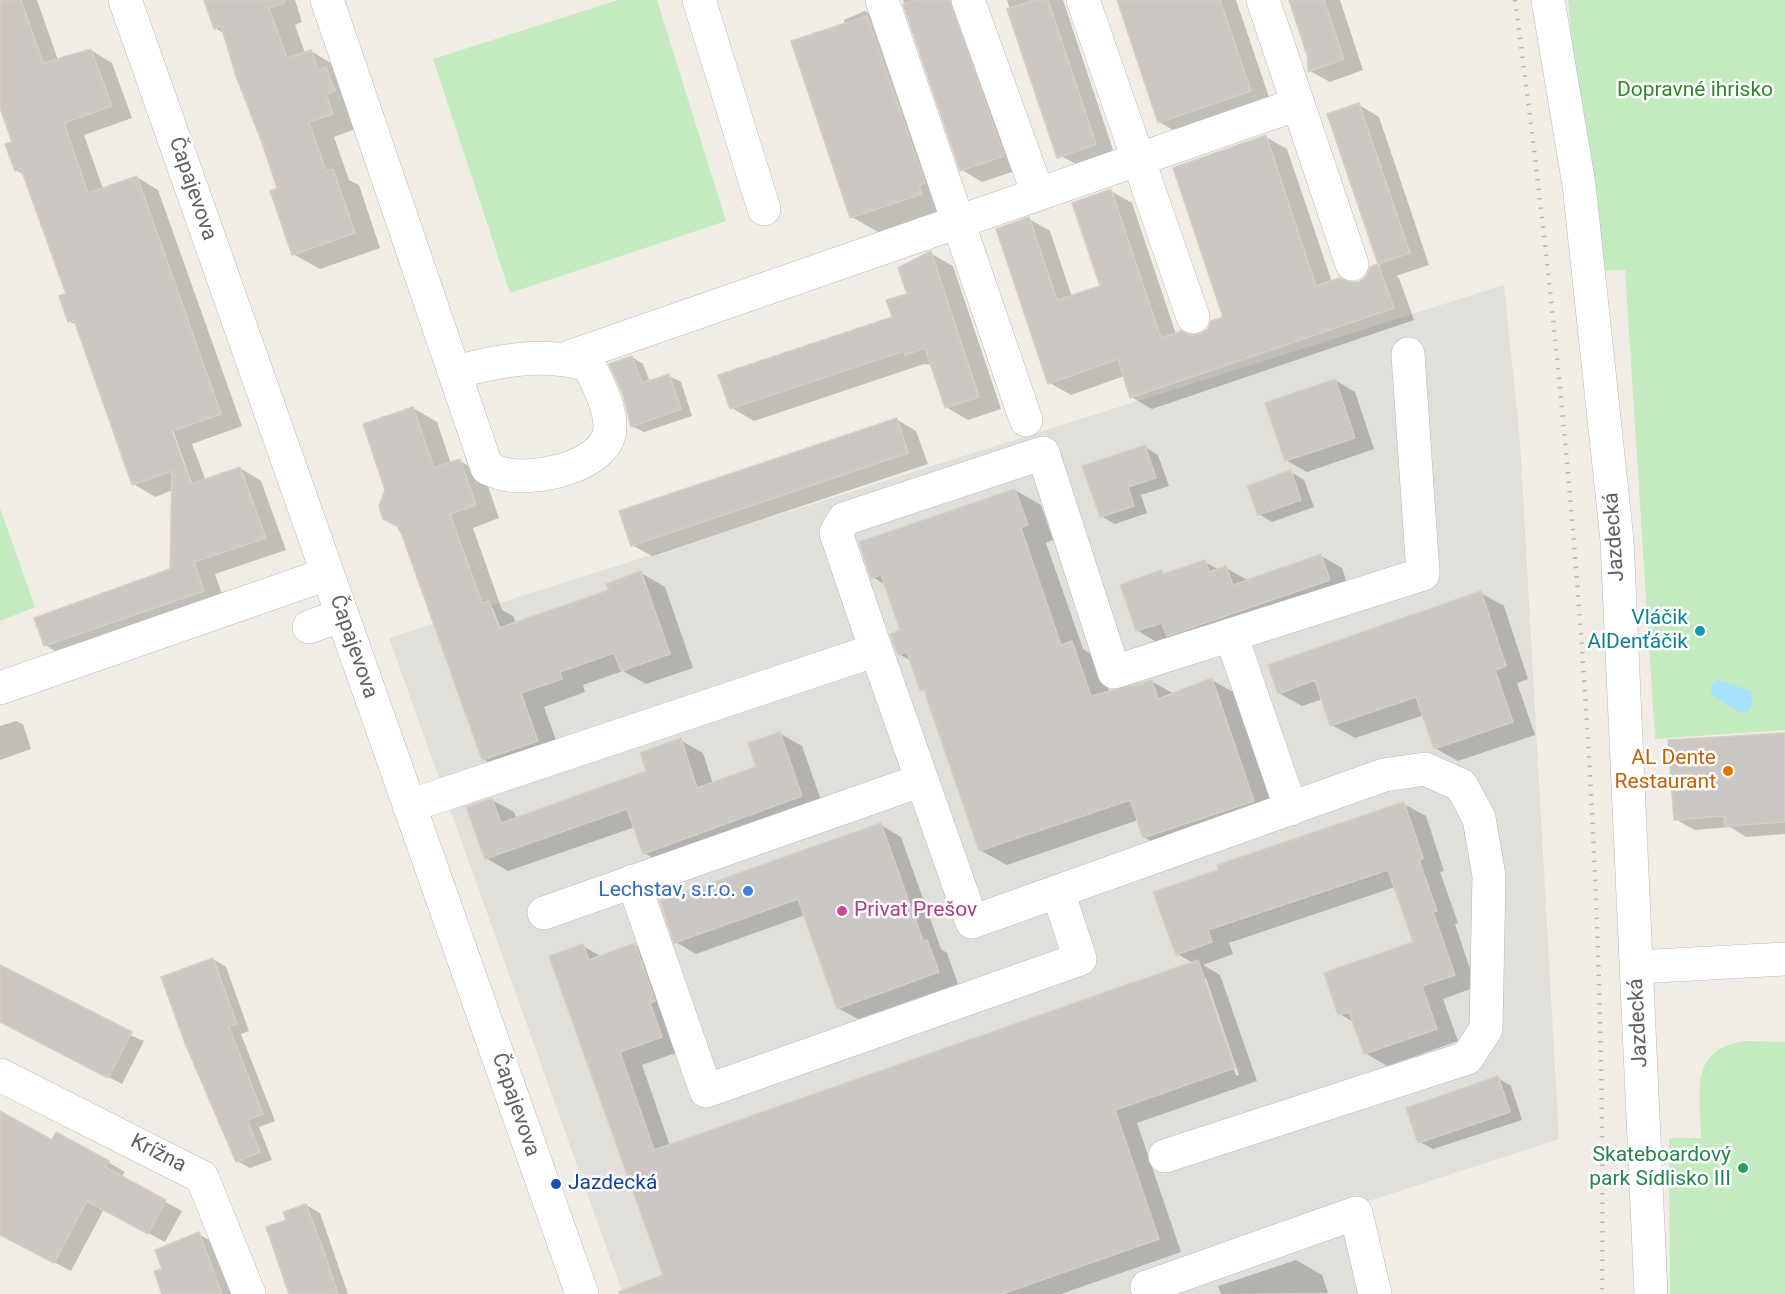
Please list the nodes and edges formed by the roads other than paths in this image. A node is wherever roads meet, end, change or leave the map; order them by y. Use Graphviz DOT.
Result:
graph roads {
  1 [pos="125,0"];
  2 [pos="327,0"];
  3 [pos="699,0"];
  4 [pos="882,0"];
  5 [pos="968,0"];
  6 [pos="1083,0"];
  7 [pos="1263,0"];
  8 [pos="1548,0"];
  9 [pos="1298,104"];
  10 [pos="1137,160"];
  11 [pos="1038,194"];
  12 [pos="764,209"];
  13 [pos="959,222"];
  14 [pos="1352,264"];
  15 [pos="1193,317"];
  16 [pos="1408,354"];
  17 [pos="566,358"];
  18 [pos="456,372"];
  19 [pos="1026,420"];
  20 [pos="327,574"];
  21 [pos="342,615"];
  22 [pos="309,627"];
  23 [pos="1231,635"];
  24 [pos="876,650"];
  25 [pos="0,688"];
  26 [pos="922,780"];
  27 [pos="410,806"];
  28 [pos="1291,809"];
  29 [pos="633,881"];
  30 [pos="1058,892"];
  31 [pos="544,913"];
  32 [pos="1785,959"];
  33 [pos="1637,967"];
  34 [pos="0,1075"];
  35 [pos="1165,1156"];
  36 [pos="1141,1292"];
  37 [pos="249,1294"];
  38 [pos="582,1294"];
  39 [pos="1375,1294"];
  40 [pos="1651,1294"];
  1 -- 20 [label="street, Čapajevova"];
  2 -- 18 [label="street"];
  3 -- 12 [label="street"];
  4 -- 13 [label="street"];
  5 -- 11 [label="street"];
  6 -- 10 [label="street"];
  7 -- 9 [label="street"];
  8 -- 33 [label="street, Jazdecká"];
  9 -- 10 [label="street"];
  9 -- 14 [label="street"];
  10 -- 11 [label="street"];
  10 -- 15 [label="street"];
  11 -- 13 [label="street"];
  13 -- 17 [label="street"];
  13 -- 19 [label="street"];
  16 -- 23 [label="street"];
  17 -- 18 [label="street"];
  17 -- 18 [label="street"];
  20 -- 21 [label="street, Čapajevova"];
  20 -- 25 [label="street"];
  21 -- 22 [label="street"];
  21 -- 27 [label="street, Čapajevova"];
  23 -- 24 [label="street"];
  23 -- 28 [label="street"];
  24 -- 26 [label="street"];
  24 -- 27 [label="street"];
  26 -- 29 [label="street"];
  26 -- 30 [label="street"];
  27 -- 38 [label="street, Čapajevova"];
  28 -- 30 [label="street"];
  28 -- 35 [label="street"];
  29 -- 30 [label="street"];
  29 -- 31 [label="street"];
  32 -- 33 [label="street"];
  33 -- 40 [label="street, Jazdecká"];
  34 -- 37 [label="street, Krížna"];
  36 -- 39 [label="street"];
}
